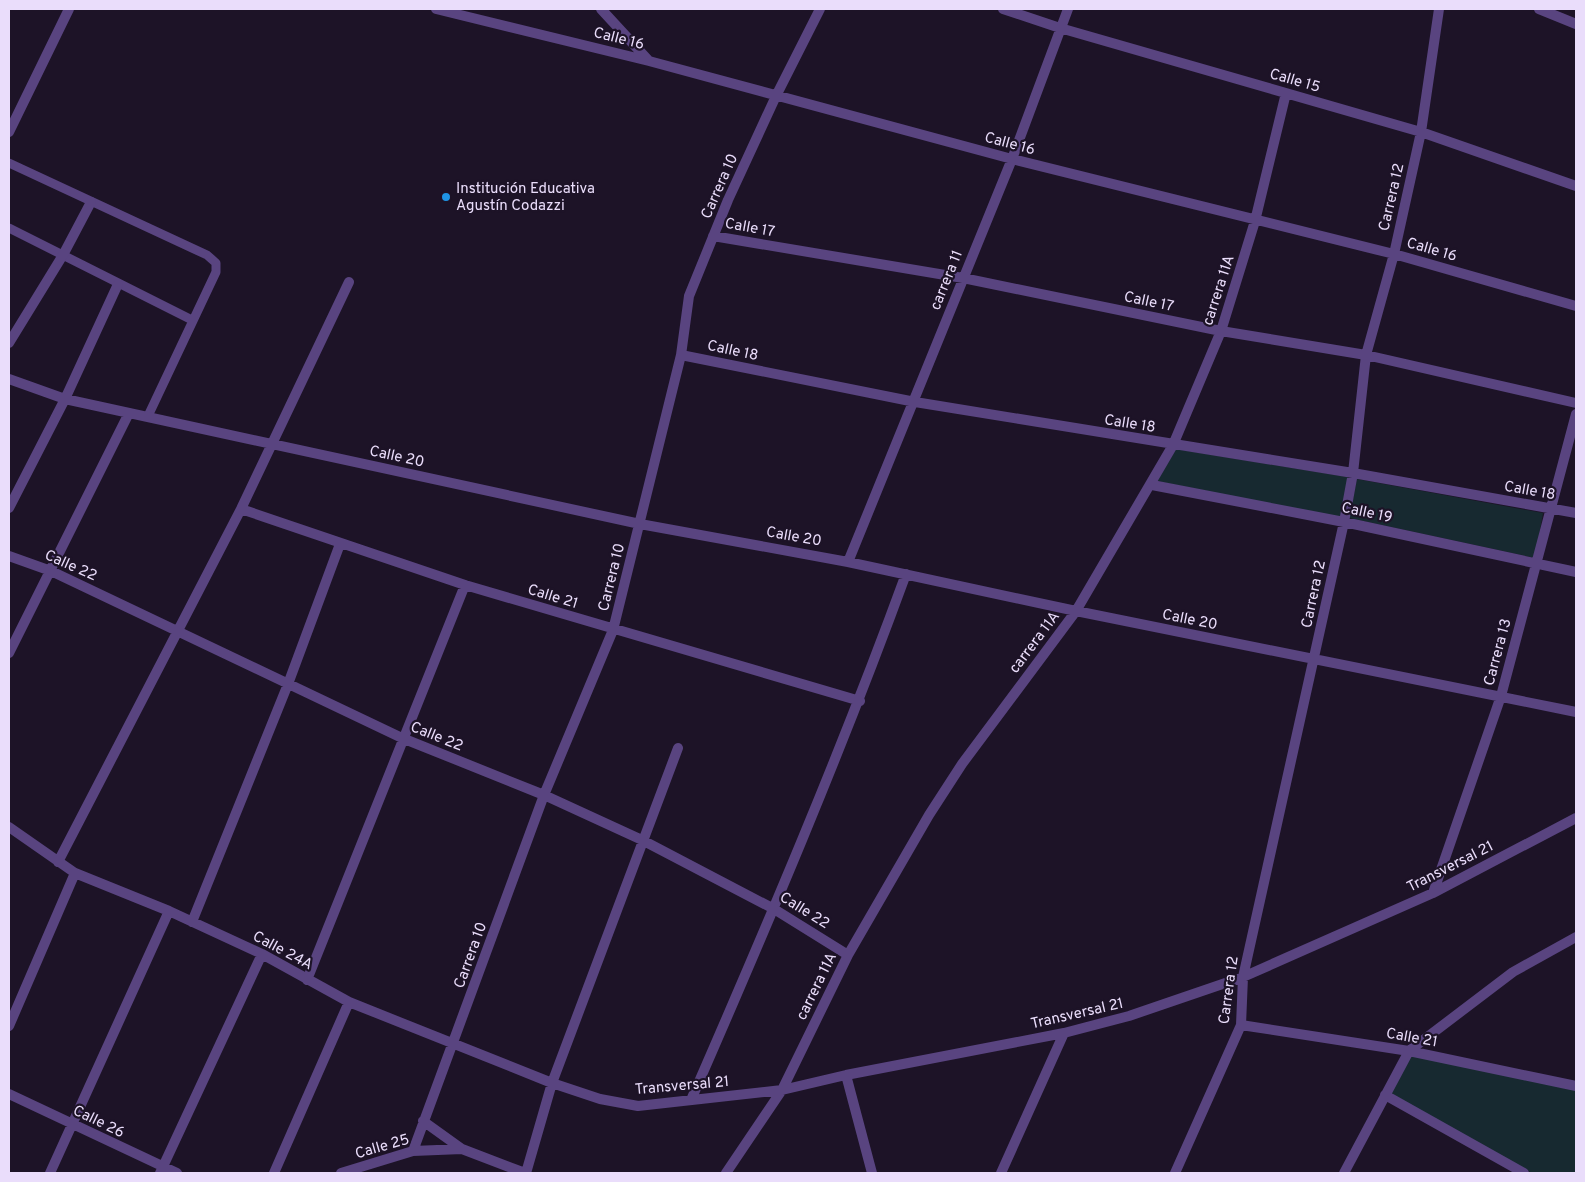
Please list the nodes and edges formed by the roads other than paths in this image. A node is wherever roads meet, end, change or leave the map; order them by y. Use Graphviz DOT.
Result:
graph roads {
  1 [pos="69,9"];
  2 [pos="436,9"];
  3 [pos="601,9"];
  4 [pos="820,9"];
  5 [pos="1003,9"];
  6 [pos="1068,9"];
  7 [pos="1439,9"];
  8 [pos="1539,9"];
  9 [pos="1576,24"];
  10 [pos="1060,28"];
  11 [pos="649,61"];
  12 [pos="1286,93"];
  13 [pos="776,96"];
  14 [pos="9,132"];
  15 [pos="1421,132"];
  16 [pos="1012,159"];
  17 [pos="9,162"];
  18 [pos="1576,186"];
  19 [pos="91,202"];
  20 [pos="1256,221"];
  21 [pos="9,228"];
  22 [pos="713,236"];
  23 [pos="1394,254"];
  24 [pos="63,255"];
  25 [pos="963,278"];
  26 [pos="349,282"];
  27 [pos="118,284"];
  28 [pos="1576,306"];
  29 [pos="192,320"];
  30 [pos="1221,331"];
  31 [pos="9,343"];
  32 [pos="681,355"];
  33 [pos="1366,355"];
  34 [pos="9,379"];
  35 [pos="65,399"];
  36 [pos="914,402"];
  37 [pos="1576,403"];
  38 [pos="129,413"];
  39 [pos="1576,414"];
  40 [pos="148,416"];
  41 [pos="272,444"];
  42 [pos="1173,445"];
  43 [pos="1353,473"];
  44 [pos="1152,485"];
  45 [pos="9,508"];
  46 [pos="241,509"];
  47 [pos="1550,509"];
  48 [pos="1576,513"];
  49 [pos="1344,522"];
  50 [pos="640,524"];
  51 [pos="340,544"];
  52 [pos="9,556"];
  53 [pos="848,562"];
  54 [pos="1537,563"];
  55 [pos="51,571"];
  56 [pos="1576,572"];
  57 [pos="906,574"];
  58 [pos="465,585"];
  59 [pos="1076,611"];
  60 [pos="613,630"];
  61 [pos="178,632"];
  62 [pos="9,653"];
  63 [pos="1314,659"];
  64 [pos="288,684"];
  65 [pos="1501,696"];
  66 [pos="860,701"];
  67 [pos="1576,712"];
  68 [pos="402,738"];
  69 [pos="678,748"];
  70 [pos="544,795"];
  71 [pos="1576,818"];
  72 [pos="9,827"];
  73 [pos="642,840"];
  74 [pos="58,862"];
  75 [pos="75,873"];
  76 [pos="1433,893"];
  77 [pos="774,909"];
  78 [pos="169,910"];
  79 [pos="192,922"];
  80 [pos="1576,937"];
  81 [pos="262,954"];
  82 [pos="848,955"];
  83 [pos="1243,977"];
  84 [pos="307,980"];
  85 [pos="349,1002"];
  86 [pos="1241,1025"];
  87 [pos="9,1026"];
  88 [pos="1064,1033"];
  89 [pos="454,1043"];
  90 [pos="1409,1052"];
  91 [pos="846,1075"];
  92 [pos="552,1083"];
  93 [pos="1576,1086"];
  94 [pos="782,1090"];
  95 [pos="9,1094"];
  96 [pos="1385,1094"];
  97 [pos="691,1100"];
  98 [pos="422,1121"];
  99 [pos="73,1125"];
  100 [pos="462,1149"];
  101 [pos="413,1151"];
  102 [pos="161,1171"];
  103 [pos="50,1173"];
  104 [pos="177,1173"];
  105 [pos="274,1173"];
  106 [pos="341,1173"];
  107 [pos="526,1173"];
  108 [pos="726,1173"];
  109 [pos="873,1173"];
  110 [pos="1001,1173"];
  111 [pos="1175,1173"];
  112 [pos="1344,1173"];
  113 [pos="1524,1173"];
  1 -- 14 [label="street"];
  2 -- 11 [label="street, Calle 16"];
  3 -- 11 [label="street"];
  4 -- 13 [label="street, Carrera 10"];
  5 -- 10 [label="street, Calle 15"];
  6 -- 10 [label="street, carrera 11"];
  7 -- 15 [label="street, Carrera 12"];
  8 -- 9 [label="street"];
  10 -- 12 [label="street, Calle 15"];
  10 -- 16 [label="street, carrera 11"];
  11 -- 13 [label="street, Calle 16"];
  12 -- 15 [label="street, Calle 15"];
  12 -- 20 [label="street, carrera 11A"];
  13 -- 16 [label="street, Calle 16"];
  13 -- 22 [label="street, Carrera 10"];
  15 -- 18 [label="street, Calle 15"];
  15 -- 23 [label="street, Carrera 12"];
  16 -- 20 [label="street, Calle 16"];
  16 -- 25 [label="street, carrera 11"];
  17 -- 19 [label="lane"];
  19 -- 24 [label="street"];
  19 -- 29 [label="lane"];
  20 -- 23 [label="street, Calle 16"];
  20 -- 30 [label="street, carrera 11A"];
  21 -- 24 [label="lane"];
  22 -- 25 [label="street, Calle 17"];
  22 -- 32 [label="street, Carrera 10"];
  23 -- 28 [label="street, Calle 16"];
  23 -- 33 [label="street, Carrera 12"];
  24 -- 27 [label="lane"];
  24 -- 31 [label="street"];
  25 -- 30 [label="street, Calle 17"];
  25 -- 36 [label="street, carrera 11"];
  26 -- 41 [label="street"];
  27 -- 29 [label="lane"];
  27 -- 35 [label="street"];
  29 -- 40 [label="lane"];
  30 -- 33 [label="street, Calle 17"];
  30 -- 42 [label="street, carrera 11A"];
  32 -- 36 [label="street, Calle 18"];
  32 -- 50 [label="street, Carrera 10"];
  33 -- 37 [label="street, Calle 17"];
  33 -- 43 [label="street, Carrera 12"];
  34 -- 35 [label="street, Calle 20"];
  35 -- 38 [label="street, Calle 20"];
  35 -- 45 [label="street"];
  36 -- 42 [label="street, Calle 18"];
  36 -- 53 [label="street, carrera 11"];
  38 -- 40 [label="street, Calle 20"];
  38 -- 55 [label="street"];
  39 -- 47 [label="street, Carrera 13"];
  40 -- 41 [label="street, Calle 20"];
  41 -- 46 [label="street"];
  41 -- 50 [label="street, Calle 20"];
  42 -- 43 [label="street, Calle 18"];
  42 -- 44 [label="street, carrera 11A"];
  43 -- 47 [label="street, Calle 18"];
  43 -- 49 [label="street, Carrera 12"];
  44 -- 49 [label="street, Calle 19"];
  44 -- 59 [label="street, carrera 11A"];
  46 -- 51 [label="street, Calle 21"];
  46 -- 61 [label="street"];
  47 -- 48 [label="street, Calle 18"];
  47 -- 54 [label="street, Carrera 13"];
  49 -- 54 [label="street, Calle 19"];
  49 -- 63 [label="street, Carrera 12"];
  50 -- 53 [label="street, Calle 20"];
  50 -- 60 [label="street, Carrera 10"];
  51 -- 58 [label="street, Calle 21"];
  51 -- 64 [label="street"];
  52 -- 55 [label="street, Calle 22"];
  53 -- 57 [label="street, Calle 20"];
  54 -- 56 [label="street, Calle 19"];
  54 -- 65 [label="street, Carrera 13"];
  55 -- 61 [label="street, Calle 22"];
  55 -- 62 [label="street"];
  57 -- 59 [label="street, Calle 20"];
  57 -- 66 [label="street"];
  58 -- 60 [label="street, Calle 21"];
  58 -- 68 [label="street"];
  59 -- 63 [label="street, Calle 20"];
  59 -- 82 [label="street, carrera 11A"];
  60 -- 66 [label="street, Calle 21"];
  60 -- 70 [label="street, Carrera 10"];
  61 -- 64 [label="street, Calle 22"];
  61 -- 74 [label="street"];
  63 -- 65 [label="street, Calle 20"];
  63 -- 83 [label="street, Carrera 12"];
  64 -- 68 [label="street, Calle 22"];
  64 -- 79 [label="street"];
  65 -- 67 [label="street, Calle 20"];
  65 -- 76 [label="street, Carrera 13"];
  66 -- 77 [label="street"];
  68 -- 70 [label="street, Calle 22"];
  68 -- 84 [label="street"];
  69 -- 73 [label="street"];
  70 -- 73 [label="street, Calle 22"];
  70 -- 89 [label="street, Carrera 10"];
  71 -- 76 [label="street, Transversal 21"];
  72 -- 74 [label="street, Calle 24A"];
  73 -- 77 [label="street, Calle 22"];
  73 -- 92 [label="street"];
  74 -- 75 [label="street, Calle 24A"];
  75 -- 78 [label="street, Calle 24A"];
  75 -- 87 [label="street"];
  76 -- 83 [label="street, Transversal 21"];
  77 -- 82 [label="street, Calle 22"];
  77 -- 97 [label="street"];
  78 -- 79 [label="street, Calle 24A"];
  78 -- 99 [label="street"];
  79 -- 81 [label="street, Calle 24A"];
  80 -- 90 [label="street"];
  81 -- 84 [label="street, Calle 24A"];
  81 -- 102 [label="street"];
  82 -- 94 [label="street, carrera 11A"];
  83 -- 86 [label="street, Carrera 12"];
  83 -- 88 [label="street, Transversal 21"];
  84 -- 85 [label="street, Calle 24A"];
  85 -- 89 [label="street, Calle 24A"];
  85 -- 105 [label="street"];
  86 -- 90 [label="street, Calle 21"];
  86 -- 111 [label="street, Carrera 12"];
  88 -- 91 [label="street, Transversal 21"];
  88 -- 110 [label="street"];
  89 -- 92 [label="street, Calle 24A"];
  89 -- 98 [label="street, Carrera 10"];
  90 -- 93 [label="street, Calle 21"];
  90 -- 96 [label="street"];
  91 -- 94 [label="street, Transversal 21"];
  91 -- 109 [label="street"];
  92 -- 97 [label="street, Transversal 21"];
  92 -- 107 [label="street"];
  94 -- 97 [label="street, Transversal 21"];
  94 -- 108 [label="street, carrera 11A"];
  95 -- 99 [label="street, Calle 26"];
  96 -- 112 [label="street"];
  96 -- 113 [label="street"];
  98 -- 100 [label="street, Calle 25"];
  98 -- 101 [label="street, Carrera 10"];
  99 -- 102 [label="street, Calle 26"];
  99 -- 103 [label="street"];
  100 -- 101 [label="street, Calle 25"];
  100 -- 107 [label="street, Calle 25"];
  101 -- 106 [label="street, Calle 25"];
  102 -- 104 [label="street, Calle 26"];
}
